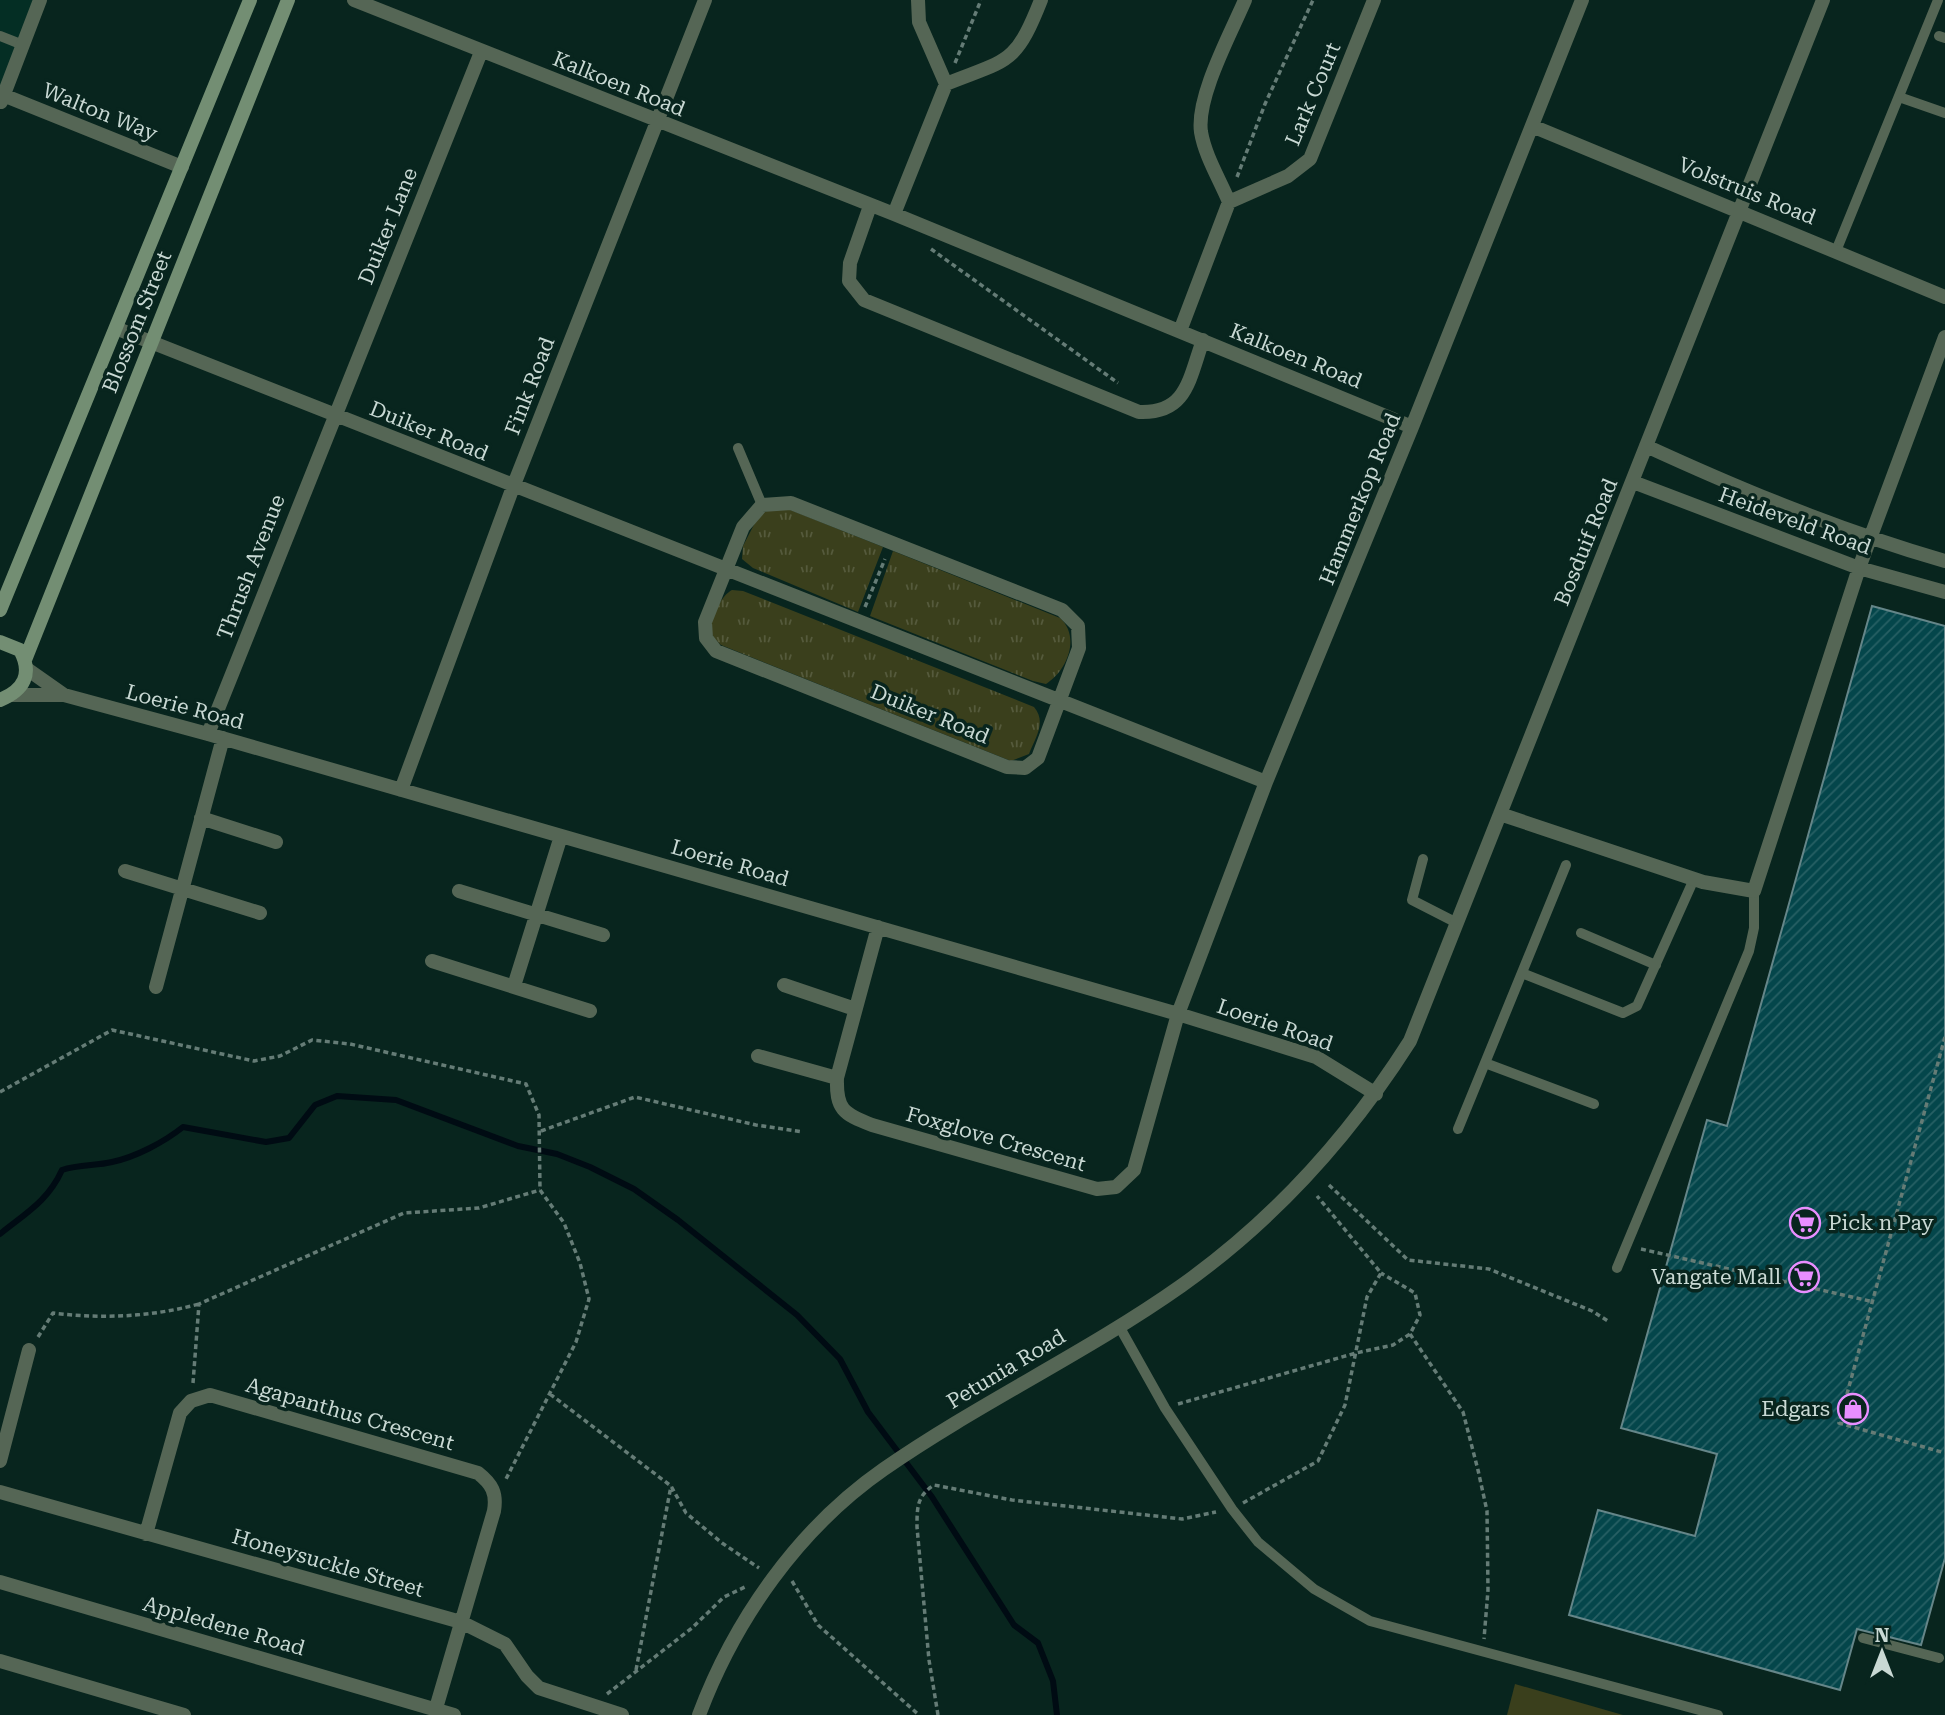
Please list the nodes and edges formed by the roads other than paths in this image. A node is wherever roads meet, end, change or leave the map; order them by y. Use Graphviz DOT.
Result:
graph roads {
  1 [pos="40,0"];
  2 [pos="250,0"];
  3 [pos="288,0"];
  4 [pos="354,0"];
  5 [pos="705,0"];
  6 [pos="918,0"];
  7 [pos="1041,0"];
  8 [pos="1245,0"];
  9 [pos="1374,0"];
  10 [pos="1582,0"];
  11 [pos="1824,0"];
  12 [pos="1938,0"];
  13 [pos="0,36"];
  14 [pos="23,45"];
  15 [pos="481,52"];
  16 [pos="946,84"];
  17 [pos="1899,97"];
  18 [pos="2,99"];
  19 [pos="1945,113"];
  20 [pos="655,122"];
  21 [pos="1532,126"];
  22 [pos="181,167"];
  23 [pos="1229,202"];
  24 [pos="870,206"];
  25 [pos="1740,211"];
  26 [pos="894,214"];
  27 [pos="1836,251"];
  28 [pos="1945,298"];
  29 [pos="118,329"];
  30 [pos="1180,331"];
  31 [pos="1945,337"];
  32 [pos="151,341"];
  33 [pos="1203,341"];
  34 [pos="333,416"];
  35 [pos="1412,427"];
  36 [pos="1646,446"];
  37 [pos="738,448"];
  38 [pos="1633,482"];
  39 [pos="513,487"];
  40 [pos="762,505"];
  41 [pos="1870,540"];
  42 [pos="1945,561"];
  43 [pos="726,568"];
  44 [pos="1859,568"];
  45 [pos="1945,592"];
  46 [pos="0,610"];
  47 [pos="0,642"];
  48 [pos="26,665"];
  49 [pos="64,695"];
  50 [pos="3,699"];
  51 [pos="1061,702"];
  52 [pos="208,733"];
  53 [pos="223,738"];
  54 [pos="1266,782"];
  55 [pos="401,789"];
  56 [pos="1500,814"];
  57 [pos="201,818"];
  58 [pos="561,836"];
  59 [pos="276,842"];
  60 [pos="1423,859"];
  61 [pos="1566,865"];
  62 [pos="125,871"];
  63 [pos="1694,879"];
  64 [pos="183,889"];
  65 [pos="459,891"];
  66 [pos="1754,891"];
  67 [pos="260,913"];
  68 [pos="537,915"];
  69 [pos="1457,923"];
  70 [pos="878,927"];
  71 [pos="1581,933"];
  72 [pos="603,935"];
  73 [pos="432,961"];
  74 [pos="1656,965"];
  75 [pos="1522,973"];
  76 [pos="785,985"];
  77 [pos="514,986"];
  78 [pos="156,987"];
  79 [pos="855,1009"];
  80 [pos="590,1011"];
  81 [pos="1178,1014"];
  82 [pos="758,1056"];
  83 [pos="1485,1063"];
  84 [pos="837,1078"];
  85 [pos="1376,1094"];
  86 [pos="1594,1104"];
  87 [pos="1458,1129"];
  88 [pos="1617,1268"];
  89 [pos="1119,1326"];
  90 [pos="29,1350"];
  91 [pos="0,1461"];
  92 [pos="0,1492"];
  93 [pos="146,1534"];
  94 [pos="0,1582"];
  95 [pos="461,1622"];
  96 [pos="1863,1638"];
  97 [pos="1940,1658"];
  98 [pos="0,1661"];
  99 [pos="435,1712"];
  100 [pos="184,1715"];
  101 [pos="454,1715"];
  102 [pos="622,1715"];
  103 [pos="699,1715"];
  104 [pos="1718,1715"];
  1 -- 14 [label="street"];
  2 -- 22 [label="street, Blossom Street"];
  3 -- 32 [label="street, Blossom Street"];
  4 -- 15 [label="street, Kalkoen Road"];
  5 -- 20 [label="street, Fink Road"];
  6 -- 16 [label="street"];
  7 -- 16 [label="street"];
  8 -- 23 [label="street"];
  9 -- 23 [label="street, Lark Court"];
  10 -- 21 [label="street, Hammerkop Road"];
  11 -- 25 [label="street, Bosduif Road"];
  12 -- 17 [label="lane"];
  13 -- 14 [label="lane"];
  14 -- 18 [label="street"];
  15 -- 20 [label="street, Kalkoen Road"];
  15 -- 34 [label="street, Duiker Lane"];
  16 -- 26 [label="street"];
  17 -- 19 [label="lane"];
  17 -- 27 [label="lane"];
  18 -- 22 [label="street, Walton Way"];
  20 -- 24 [label="street, Kalkoen Road"];
  20 -- 39 [label="street, Fink Road"];
  21 -- 25 [label="street, Volstruis Road"];
  21 -- 35 [label="street, Hammerkop Road"];
  22 -- 29 [label="street, Blossom Street"];
  23 -- 30 [label="street"];
  24 -- 26 [label="street, Kalkoen Road"];
  24 -- 33 [label="street, Kalkoen Road"];
  25 -- 27 [label="street, Volstruis Road"];
  25 -- 36 [label="street, Bosduif Road"];
  26 -- 30 [label="street, Kalkoen Road"];
  27 -- 28 [label="street, Volstruis Road"];
  29 -- 32 [label="street, Duiker Road"];
  29 -- 46 [label="street, Blossom Street"];
  30 -- 33 [label="street, Kalkoen Road"];
  31 -- 41 [label="street"];
  32 -- 34 [label="street, Duiker Road"];
  32 -- 48 [label="street, Blossom Street"];
  33 -- 35 [label="street, Kalkoen Road"];
  34 -- 39 [label="street, Duiker Road"];
  34 -- 52 [label="street, Thrush Avenue"];
  35 -- 54 [label="street, Hammerkop Road"];
  36 -- 38 [label="street, Bosduif Road"];
  36 -- 41 [label="street, Heideveld Road"];
  37 -- 40 [label="lane"];
  38 -- 44 [label="street, Heideveld Road"];
  38 -- 56 [label="street, Bosduif Road"];
  39 -- 43 [label="street, Duiker Road"];
  39 -- 55 [label="street, Fink Road"];
  40 -- 43 [label="street, Duiker Road"];
  40 -- 51 [label="street, Duiker Road"];
  41 -- 42 [label="street, Heideveld Road"];
  41 -- 44 [label="street"];
  43 -- 51 [label="street, Duiker Road"];
  43 -- 51 [label="street, Duiker Road"];
  44 -- 45 [label="street, Heideveld Road"];
  44 -- 66 [label="street"];
  47 -- 48 [label="street"];
  48 -- 49 [label="street, Loerie Road"];
  48 -- 50 [label="street, Blossom Street"];
  49 -- 50 [label="street, Loerie Road"];
  49 -- 52 [label="street, Loerie Road"];
  51 -- 54 [label="street, Duiker Road"];
  52 -- 53 [label="street, Loerie Road"];
  53 -- 55 [label="street, Loerie Road"];
  53 -- 57 [label="street"];
  54 -- 81 [label="street, Hammerkop Road"];
  55 -- 58 [label="street, Loerie Road"];
  56 -- 63 [label="street"];
  56 -- 69 [label="street, Bosduif Road"];
  57 -- 59 [label="street"];
  57 -- 64 [label="street"];
  58 -- 68 [label="street"];
  58 -- 70 [label="street, Loerie Road"];
  60 -- 69 [label="lane"];
  61 -- 75 [label="lane"];
  62 -- 64 [label="street"];
  63 -- 66 [label="street"];
  63 -- 74 [label="lane"];
  64 -- 67 [label="street"];
  64 -- 78 [label="street"];
  65 -- 68 [label="street"];
  66 -- 88 [label="lane"];
  68 -- 72 [label="street"];
  68 -- 77 [label="street"];
  69 -- 85 [label="street, Bosduif Road"];
  70 -- 79 [label="street, Foxglove Crescent"];
  70 -- 81 [label="street, Loerie Road"];
  71 -- 74 [label="lane"];
  73 -- 77 [label="street"];
  74 -- 75 [label="lane"];
  75 -- 83 [label="lane"];
  76 -- 79 [label="street"];
  77 -- 80 [label="street"];
  79 -- 84 [label="street, Foxglove Crescent"];
  81 -- 84 [label="street, Foxglove Crescent"];
  81 -- 85 [label="street, Loerie Road"];
  82 -- 84 [label="street"];
  83 -- 86 [label="lane"];
  83 -- 87 [label="lane"];
  85 -- 89 [label="street, Petunia Road"];
  89 -- 103 [label="street, Petunia Road"];
  89 -- 104 [label="lane"];
  90 -- 91 [label="street"];
  92 -- 93 [label="street, Honeysuckle Street"];
  93 -- 95 [label="street, Honeysuckle Street"];
  93 -- 95 [label="street, Agapanthus Crescent"];
  94 -- 99 [label="street, Appledene Road"];
  95 -- 99 [label="street"];
  95 -- 102 [label="street, Honeysuckle Street"];
  96 -- 97 [label="lane"];
  98 -- 100 [label="street"];
  99 -- 101 [label="street, Appledene Road"];
}
